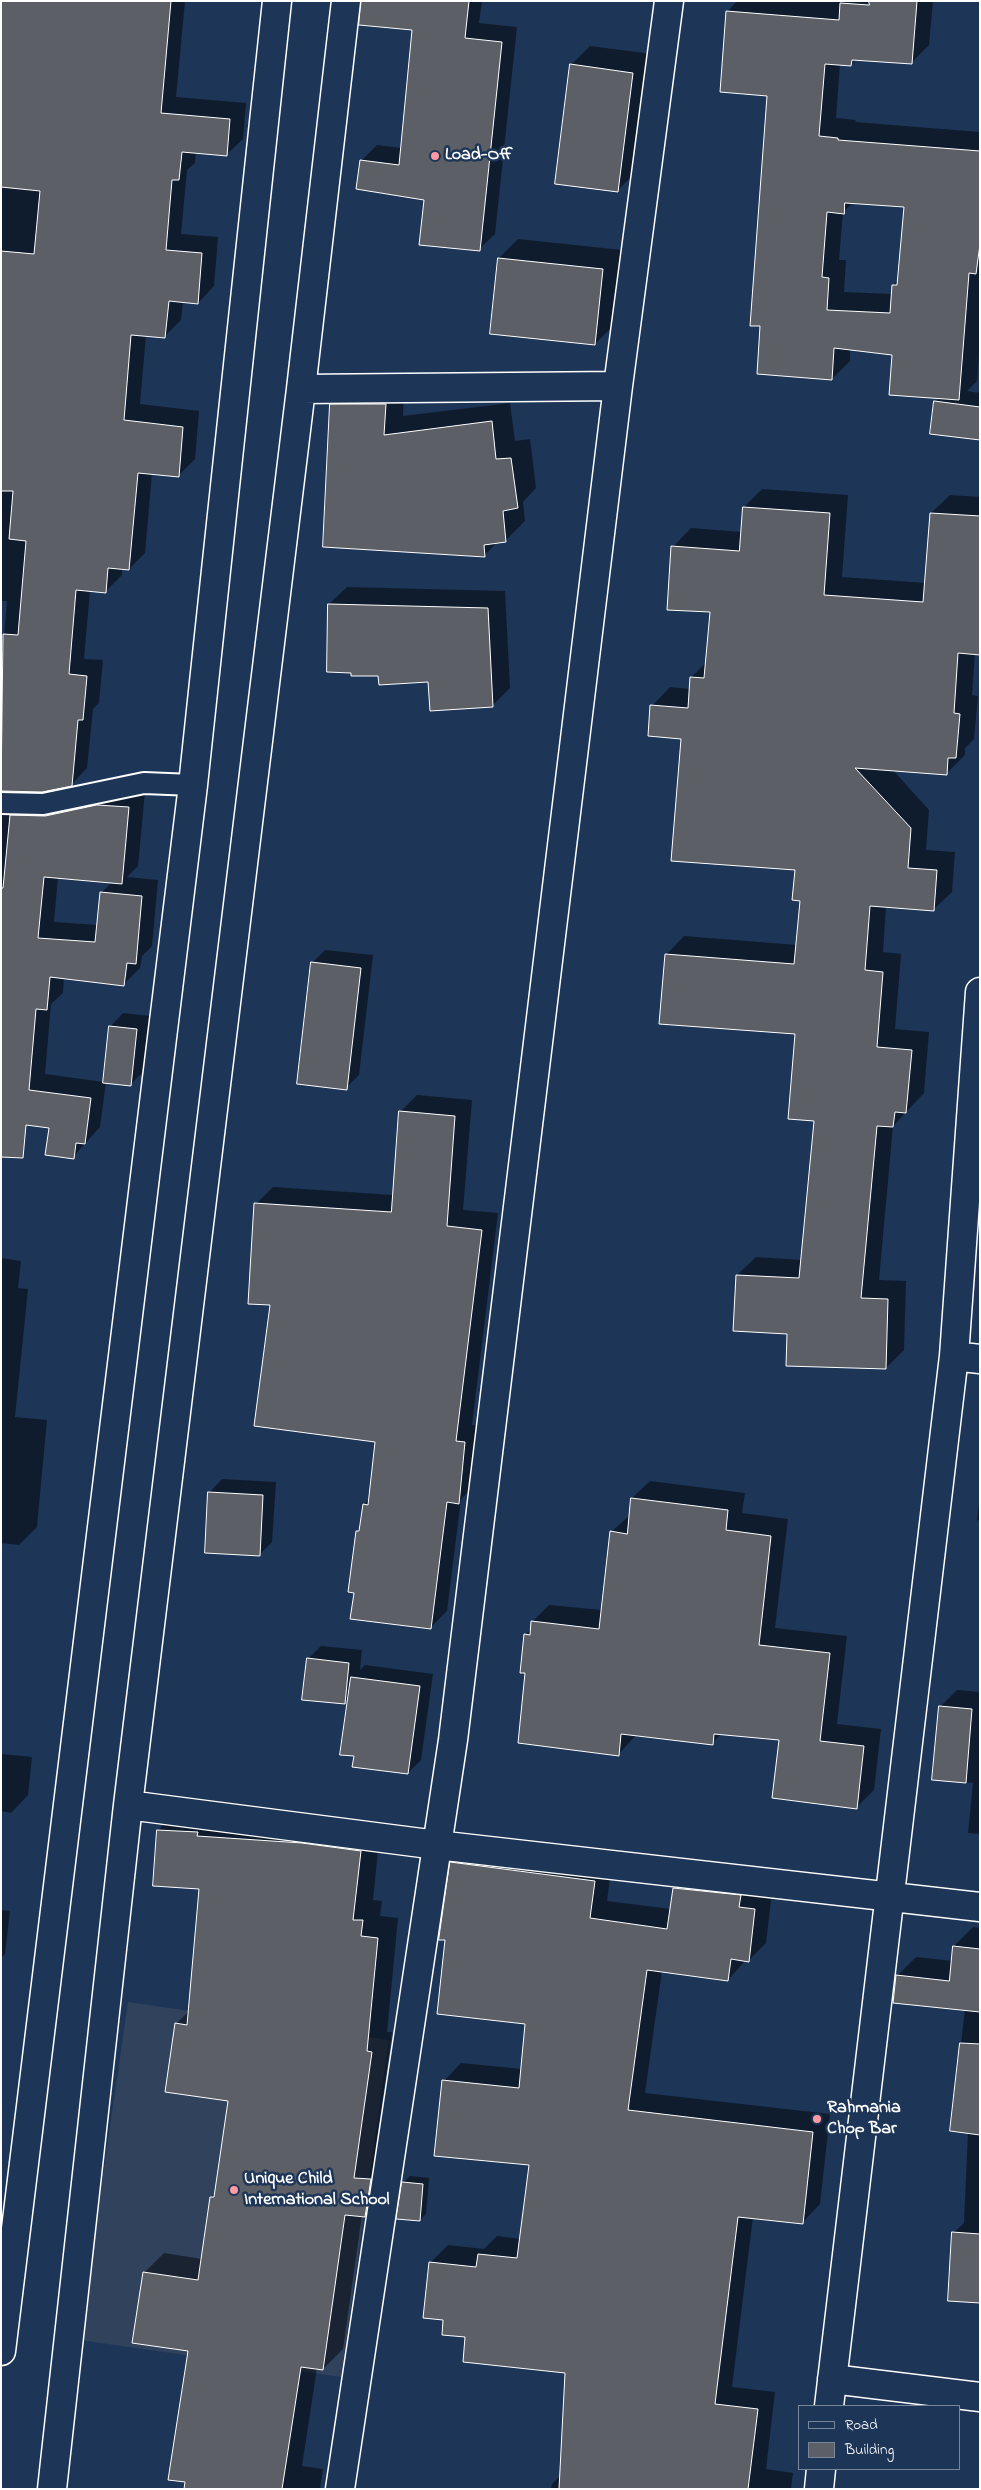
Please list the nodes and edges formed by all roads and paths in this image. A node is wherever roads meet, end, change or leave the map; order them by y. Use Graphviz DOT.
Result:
graph roads {
  1 [pos="278,1"];
  2 [pos="346,1"];
  3 [pos="669,1"];
  4 [pos="618,386"];
  5 [pos="301,389"];
  6 [pos="193,785"];
  7 [pos="1,803"];
  8 [pos="980,992"];
  9 [pos="967,1357"];
  10 [pos="128,1805"];
  11 [pos="437,1845"];
  12 [pos="891,1897"];
  13 [pos="980,1907"];
  14 [pos="1,2351"];
  15 [pos="832,2379"];
  16 [pos="980,2397"];
  17 [pos="829,2405"];
  18 [pos="821,2470"];
  19 [pos="52,2489"];
  20 [pos="340,2489"];
  21 [pos="819,2489"];
  1 -- 6 [label="street"];
  2 -- 5 [label="street"];
  3 -- 4 [label="street"];
  4 -- 5 [label="street"];
  4 -- 11 [label="street"];
  5 -- 10 [label="street"];
  6 -- 7 [label="lane"];
  6 -- 14 [label="street"];
  8 -- 9 [label="street"];
  9 -- 12 [label="street"];
  10 -- 11 [label="street"];
  10 -- 19 [label="street"];
  11 -- 12 [label="street"];
  11 -- 20 [label="street"];
  12 -- 13 [label="street"];
  12 -- 15 [label="street"];
  15 -- 16 [label="street"];
  15 -- 17 [label="street"];
  18 -- 21 [label="street"];
}
